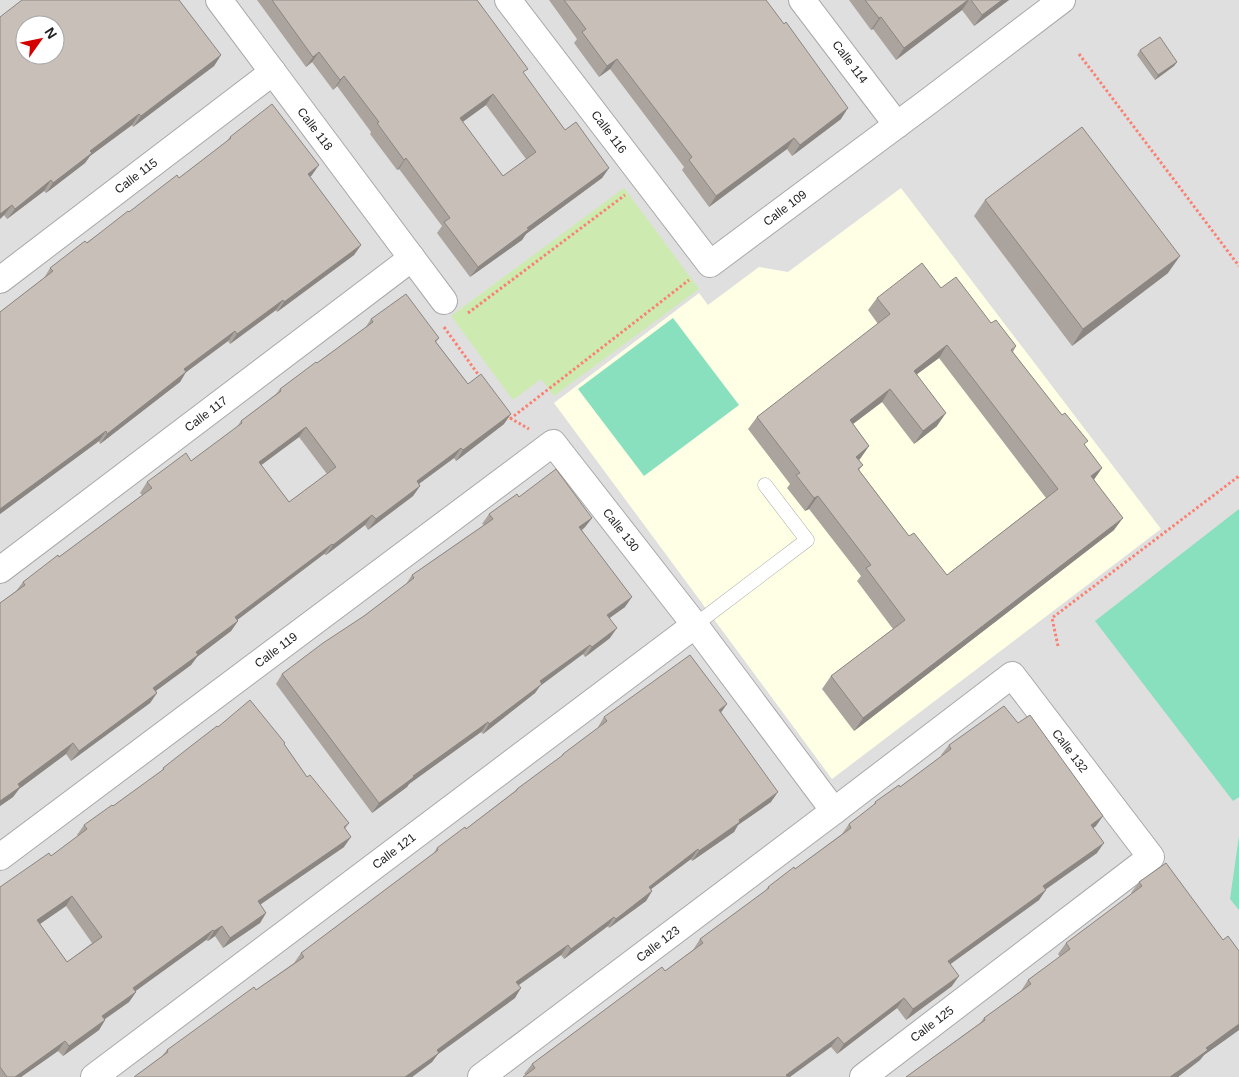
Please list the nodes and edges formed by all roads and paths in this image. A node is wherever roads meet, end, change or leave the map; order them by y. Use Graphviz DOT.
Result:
graph roads {
  1 [pos="219,0"];
  2 [pos="508,0"];
  3 [pos="802,0"];
  4 [pos="1062,0"];
  5 [pos="1079,54"];
  6 [pos="273,72"];
  7 [pos="897,125"];
  8 [pos="646,180"];
  9 [pos="412,258"];
  10 [pos="710,264"];
  11 [pos="1239,266"];
  12 [pos="0,280"];
  13 [pos="453,309"];
  14 [pos="481,378"];
  15 [pos="505,410"];
  16 [pos="510,418"];
  17 [pos="553,443"];
  18 [pos="1239,476"];
  19 [pos="765,485"];
  20 [pos="0,570"];
  21 [pos="694,625"];
  22 [pos="1058,646"];
  23 [pos="834,811"];
  24 [pos="0,858"];
  25 [pos="1001,971"];
  26 [pos="94,1077"];
  27 [pos="481,1077"];
  28 [pos="863,1077"];
  1 -- 6 [label="street, Calle 118"];
  2 -- 8 [label="street, Calle 116"];
  3 -- 7 [label="street, Calle 114"];
  4 -- 7 [label="street, Calle 109"];
  5 -- 11 [label="path"];
  6 -- 9 [label="street, Calle 118"];
  6 -- 12 [label="street, Calle 115"];
  7 -- 10 [label="street, Calle 109"];
  8 -- 10 [label="street, Calle 116"];
  8 -- 13 [label="path"];
  9 -- 13 [label="street"];
  9 -- 20 [label="street, Calle 117"];
  10 -- 16 [label="path"];
  13 -- 14 [label="path"];
  15 -- 16 [label="path"];
  16 -- 17 [label="path"];
  17 -- 21 [label="street, Calle 130"];
  17 -- 24 [label="street, Calle 119"];
  18 -- 22 [label="path"];
  19 -- 21 [label="lane"];
  21 -- 23 [label="street, Calle 130"];
  21 -- 26 [label="street, Calle 121"];
  23 -- 25 [label="street, Calle 132"];
  23 -- 27 [label="street, Calle 123"];
  25 -- 28 [label="street, Calle 125"];
}
